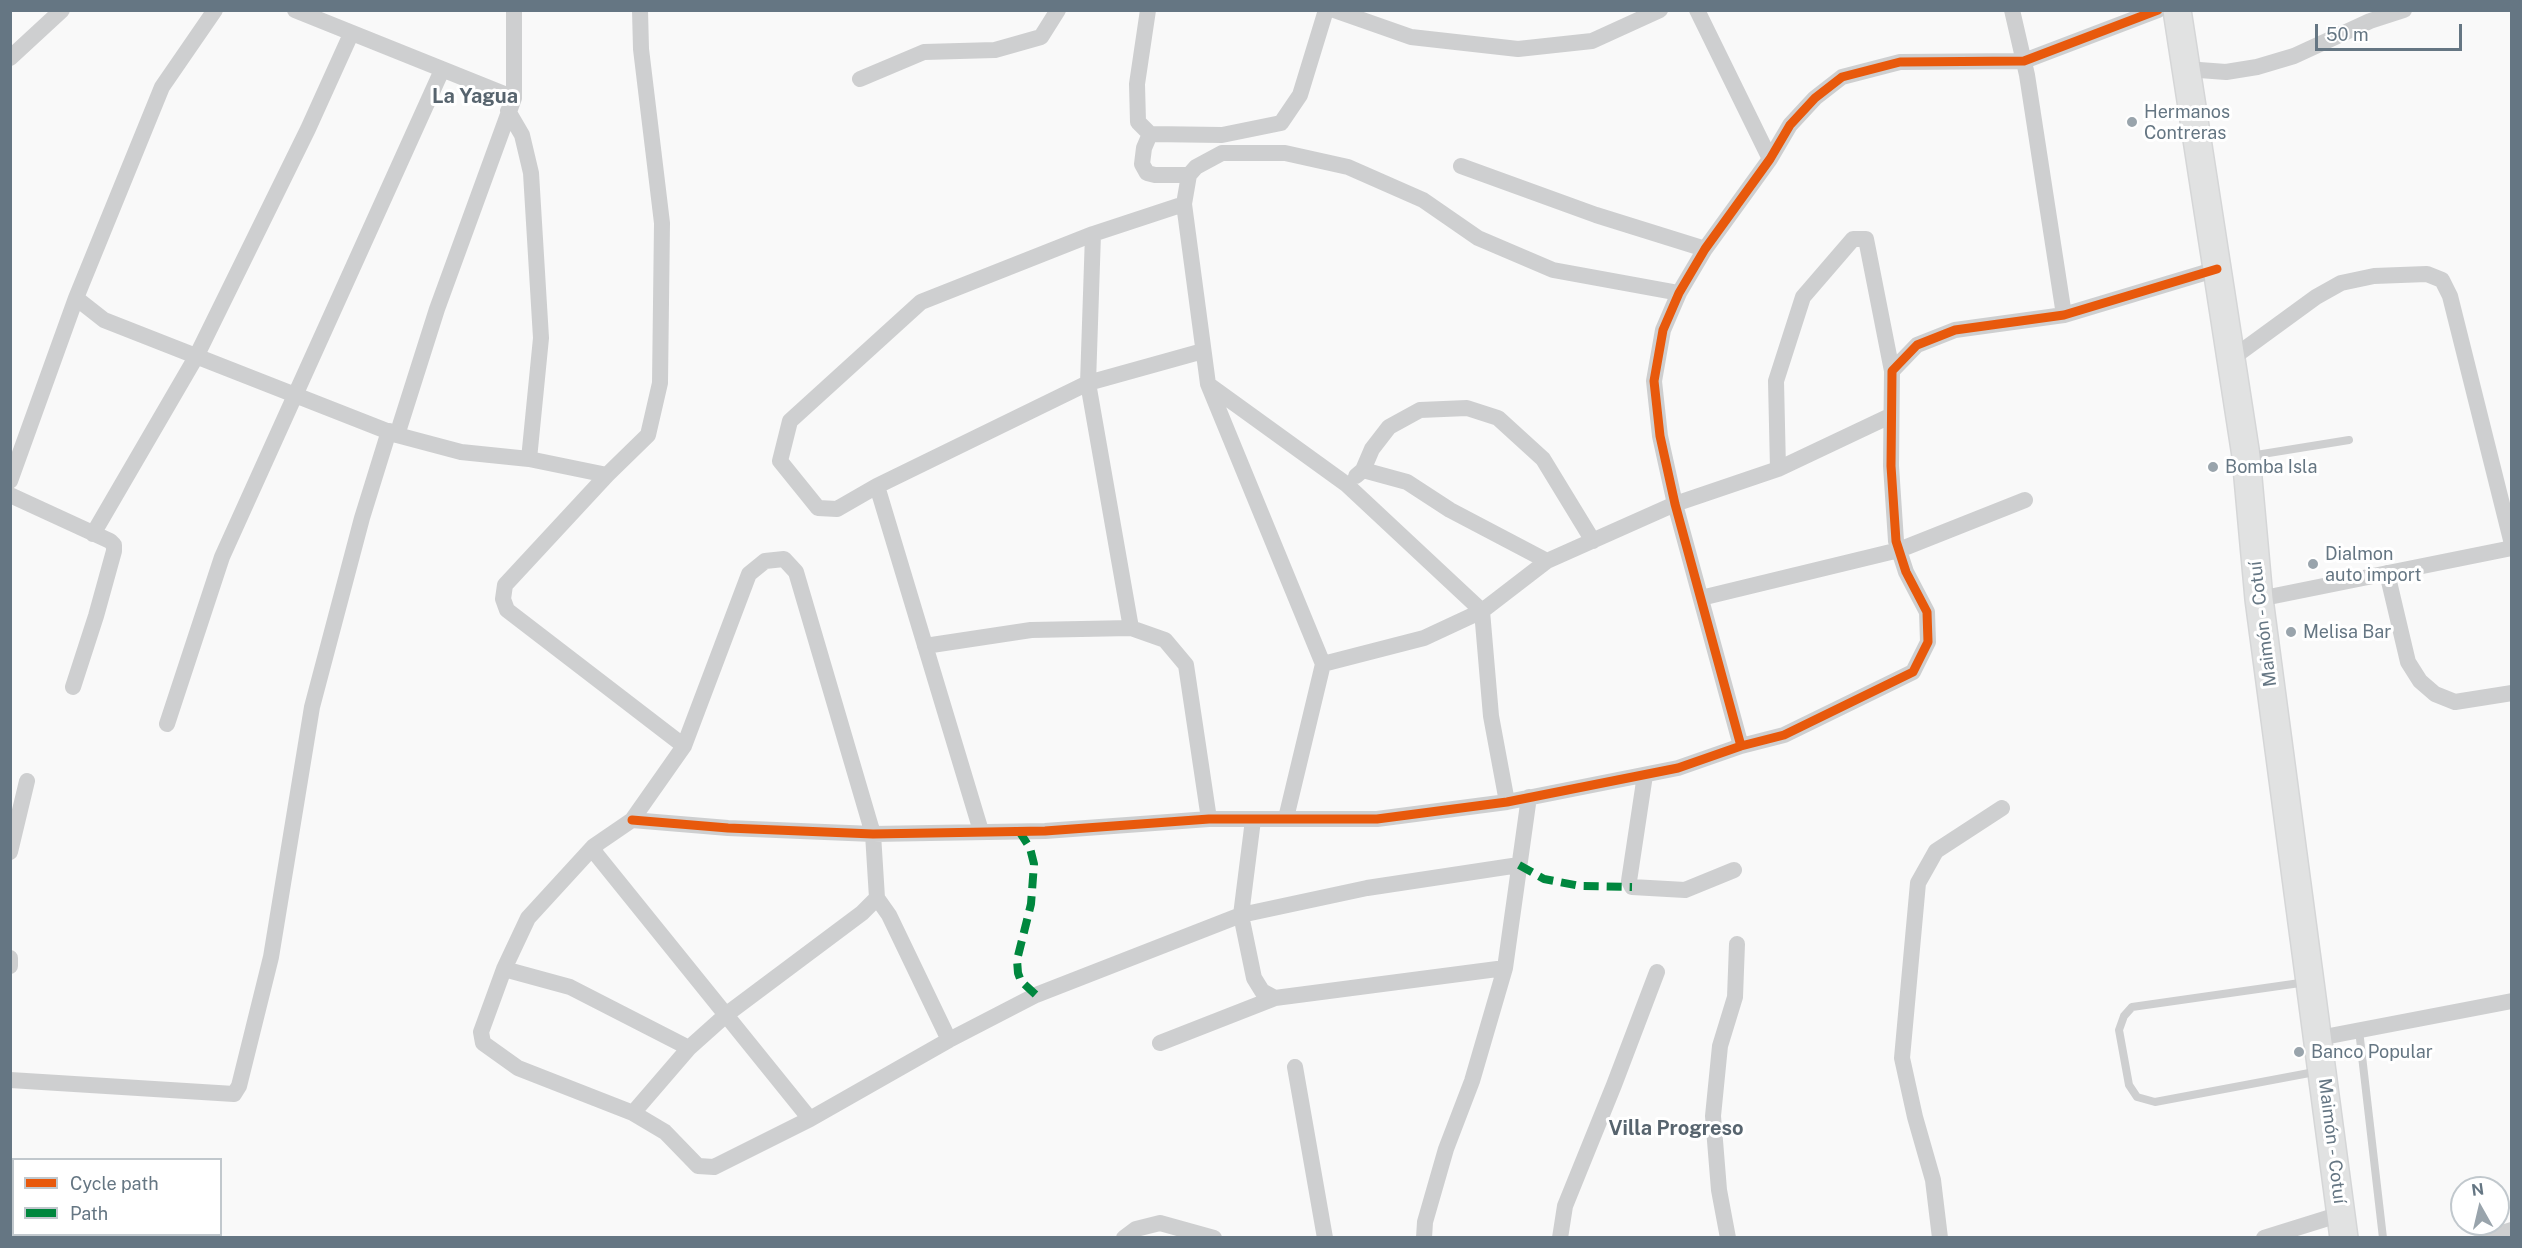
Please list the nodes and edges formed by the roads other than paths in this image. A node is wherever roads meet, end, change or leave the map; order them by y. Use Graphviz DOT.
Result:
graph roads {
  1 [pos="62,10"];
  2 [pos="214,10"];
  3 [pos="295,10"];
  4 [pos="514,10"];
  5 [pos="640,10"];
  6 [pos="1058,10"];
  7 [pos="1148,10"];
  8 [pos="1326,10"];
  9 [pos="1334,10"];
  10 [pos="1660,10"];
  11 [pos="1696,10"];
  12 [pos="2012,10"];
  13 [pos="2158,10"];
  14 [pos="2177,10"];
  15 [pos="2404,10"];
  16 [pos="351,34"];
  17 [pos="10,58"];
  18 [pos="2024,61"];
  19 [pos="2186,69"];
  20 [pos="442,70"];
  21 [pos="860,79"];
  22 [pos="511,104"];
  23 [pos="1150,134"];
  24 [pos="1770,159"];
  25 [pos="1461,166"];
  26 [pos="1189,175"];
  27 [pos="1184,204"];
  28 [pos="1093,234"];
  29 [pos="1705,249"];
  30 [pos="2217,269"];
  31 [pos="1679,293"];
  32 [pos="76,298"];
  33 [pos="2064,315"];
  34 [pos="1203,351"];
  35 [pos="196,357"];
  36 [pos="2231,359"];
  37 [pos="1892,371"];
  38 [pos="1088,383"];
  39 [pos="1208,384"];
  40 [pos="294,395"];
  41 [pos="1890,416"];
  42 [pos="393,433"];
  43 [pos="2349,440"];
  44 [pos="2246,456"];
  45 [pos="529,459"];
  46 [pos="1778,469"];
  47 [pos="1363,470"];
  48 [pos="607,476"];
  49 [pos="10,481"];
  50 [pos="1346,484"];
  51 [pos="878,486"];
  52 [pos="10,495"];
  53 [pos="2025,500"];
  54 [pos="1675,504"];
  55 [pos="93,534"];
  56 [pos="1593,541"];
  57 [pos="2511,546"];
  58 [pos="1899,550"];
  59 [pos="1547,561"];
  60 [pos="2387,573"];
  61 [pos="1701,598"];
  62 [pos="2259,599"];
  63 [pos="1482,611"];
  64 [pos="1131,628"];
  65 [pos="925,646"];
  66 [pos="1323,664"];
  67 [pos="73,687"];
  68 [pos="2511,693"];
  69 [pos="167,724"];
  70 [pos="684,746"];
  71 [pos="1741,746"];
  72 [pos="1645,775"];
  73 [pos="27,782"];
  74 [pos="1528,797"];
  75 [pos="1507,802"];
  76 [pos="2002,808"];
  77 [pos="1286,818"];
  78 [pos="1209,819"];
  79 [pos="632,820"];
  80 [pos="1253,820"];
  81 [pos="981,831"];
  82 [pos="873,834"];
  83 [pos="594,846"];
  84 [pos="10,852"];
  85 [pos="1519,865"];
  86 [pos="1734,870"];
  87 [pos="877,898"];
  88 [pos="1241,915"];
  89 [pos="1737,944"];
  90 [pos="10,958"];
  91 [pos="10,966"];
  92 [pos="1506,968"];
  93 [pos="504,969"];
  94 [pos="1657,972"];
  95 [pos="2312,981"];
  96 [pos="1275,998"];
  97 [pos="2511,1001"];
  98 [pos="728,1014"];
  99 [pos="2359,1030"];
  100 [pos="2319,1038"];
  101 [pos="949,1040"];
  102 [pos="1160,1043"];
  103 [pos="689,1048"];
  104 [pos="1294,1067"];
  105 [pos="2323,1070"];
  106 [pos="13,1076"];
  107 [pos="633,1113"];
  108 [pos="810,1119"];
  109 [pos="2343,1226"];
  110 [pos="2511,1230"];
  111 [pos="1124,1238"];
  112 [pos="1214,1238"];
  113 [pos="1324,1238"];
  114 [pos="1424,1238"];
  115 [pos="1560,1238"];
  116 [pos="1728,1238"];
  117 [pos="1940,1238"];
  118 [pos="2264,1238"];
  119 [pos="2383,1238"];
  120 [pos="2486,1238"];
  1 -- 17 [label="street"];
  2 -- 32 [label="street"];
  3 -- 16 [label="street"];
  4 -- 22 [label="street"];
  5 -- 48 [label="street"];
  6 -- 21 [label="street"];
  7 -- 23 [label="street"];
  8 -- 23 [label="street"];
  9 -- 10 [label="street"];
  11 -- 24 [label="street"];
  12 -- 18 [label="street"];
  13 -- 18 [label="street"];
  14 -- 19 [label="main road, Maimón - Cotuí"];
  15 -- 19 [label="street"];
  16 -- 20 [label="street"];
  16 -- 35 [label="street"];
  18 -- 24 [label="street"];
  18 -- 33 [label="street"];
  19 -- 30 [label="main road, Maimón - Cotuí"];
  20 -- 22 [label="street"];
  20 -- 40 [label="street"];
  22 -- 42 [label="street"];
  22 -- 45 [label="street"];
  23 -- 26 [label="street"];
  24 -- 29 [label="street"];
  25 -- 29 [label="street"];
  26 -- 27 [label="street"];
  26 -- 31 [label="street"];
  27 -- 28 [label="street"];
  27 -- 34 [label="street"];
  28 -- 38 [label="street"];
  28 -- 51 [label="street"];
  29 -- 31 [label="street"];
  30 -- 33 [label="street"];
  30 -- 36 [label="main road, Maimón - Cotuí"];
  31 -- 54 [label="street"];
  32 -- 35 [label="street"];
  32 -- 49 [label="street"];
  33 -- 37 [label="street"];
  34 -- 38 [label="street"];
  34 -- 39 [label="street"];
  35 -- 40 [label="street"];
  35 -- 55 [label="street"];
  36 -- 44 [label="main road, Maimón - Cotuí"];
  36 -- 57 [label="street"];
  37 -- 41 [label="street"];
  37 -- 46 [label="street"];
  38 -- 51 [label="street"];
  38 -- 64 [label="street"];
  39 -- 50 [label="street"];
  39 -- 66 [label="street"];
  40 -- 42 [label="street"];
  40 -- 69 [label="street"];
  41 -- 46 [label="street"];
  41 -- 58 [label="street"];
  42 -- 45 [label="street"];
  42 -- 106 [label="street"];
  43 -- 44 [label="lane"];
  44 -- 62 [label="main road, Maimón - Cotuí"];
  45 -- 48 [label="street"];
  46 -- 54 [label="street"];
  47 -- 50 [label="street"];
  47 -- 56 [label="street"];
  47 -- 59 [label="street"];
  48 -- 70 [label="street"];
  50 -- 63 [label="street"];
  51 -- 65 [label="street"];
  52 -- 55 [label="street"];
  53 -- 58 [label="street"];
  54 -- 56 [label="street"];
  54 -- 61 [label="street"];
  55 -- 67 [label="street"];
  56 -- 59 [label="street"];
  57 -- 60 [label="street"];
  58 -- 61 [label="street"];
  58 -- 71 [label="street"];
  59 -- 63 [label="street"];
  60 -- 62 [label="street"];
  60 -- 68 [label="street"];
  61 -- 71 [label="street"];
  62 -- 95 [label="main road, Maimón - Cotuí"];
  63 -- 66 [label="street"];
  63 -- 75 [label="street"];
  64 -- 65 [label="street"];
  64 -- 78 [label="street"];
  65 -- 81 [label="street"];
  66 -- 77 [label="street"];
  70 -- 79 [label="street"];
  70 -- 82 [label="street"];
  71 -- 72 [label="street"];
  72 -- 74 [label="street"];
  72 -- 86 [label="street"];
  73 -- 84 [label="street"];
  74 -- 75 [label="street"];
  74 -- 85 [label="street"];
  75 -- 77 [label="street"];
  76 -- 117 [label="street"];
  77 -- 80 [label="street"];
  78 -- 80 [label="street"];
  78 -- 81 [label="street"];
  79 -- 82 [label="street"];
  79 -- 83 [label="street"];
  80 -- 88 [label="street"];
  81 -- 82 [label="street"];
  82 -- 87 [label="street"];
  83 -- 93 [label="street"];
  83 -- 98 [label="street"];
  85 -- 88 [label="street"];
  85 -- 92 [label="street"];
  87 -- 98 [label="street"];
  87 -- 101 [label="street"];
  88 -- 96 [label="street"];
  88 -- 101 [label="street"];
  89 -- 116 [label="street"];
  90 -- 91 [label="street"];
  92 -- 96 [label="street"];
  92 -- 114 [label="street"];
  93 -- 103 [label="street"];
  93 -- 107 [label="street"];
  94 -- 115 [label="street"];
  95 -- 100 [label="main road, Maimón - Cotuí"];
  95 -- 105 [label="lane"];
  96 -- 102 [label="street"];
  97 -- 99 [label="street"];
  98 -- 103 [label="street"];
  98 -- 108 [label="street"];
  99 -- 100 [label="street"];
  99 -- 119 [label="lane"];
  100 -- 105 [label="main road, Maimón - Cotuí"];
  101 -- 108 [label="street"];
  103 -- 107 [label="street"];
  104 -- 113 [label="street"];
  105 -- 109 [label="main road, Maimón - Cotuí"];
  107 -- 108 [label="street"];
  109 -- 118 [label="street"];
  110 -- 120 [label="street"];
  111 -- 112 [label="street"];
}
